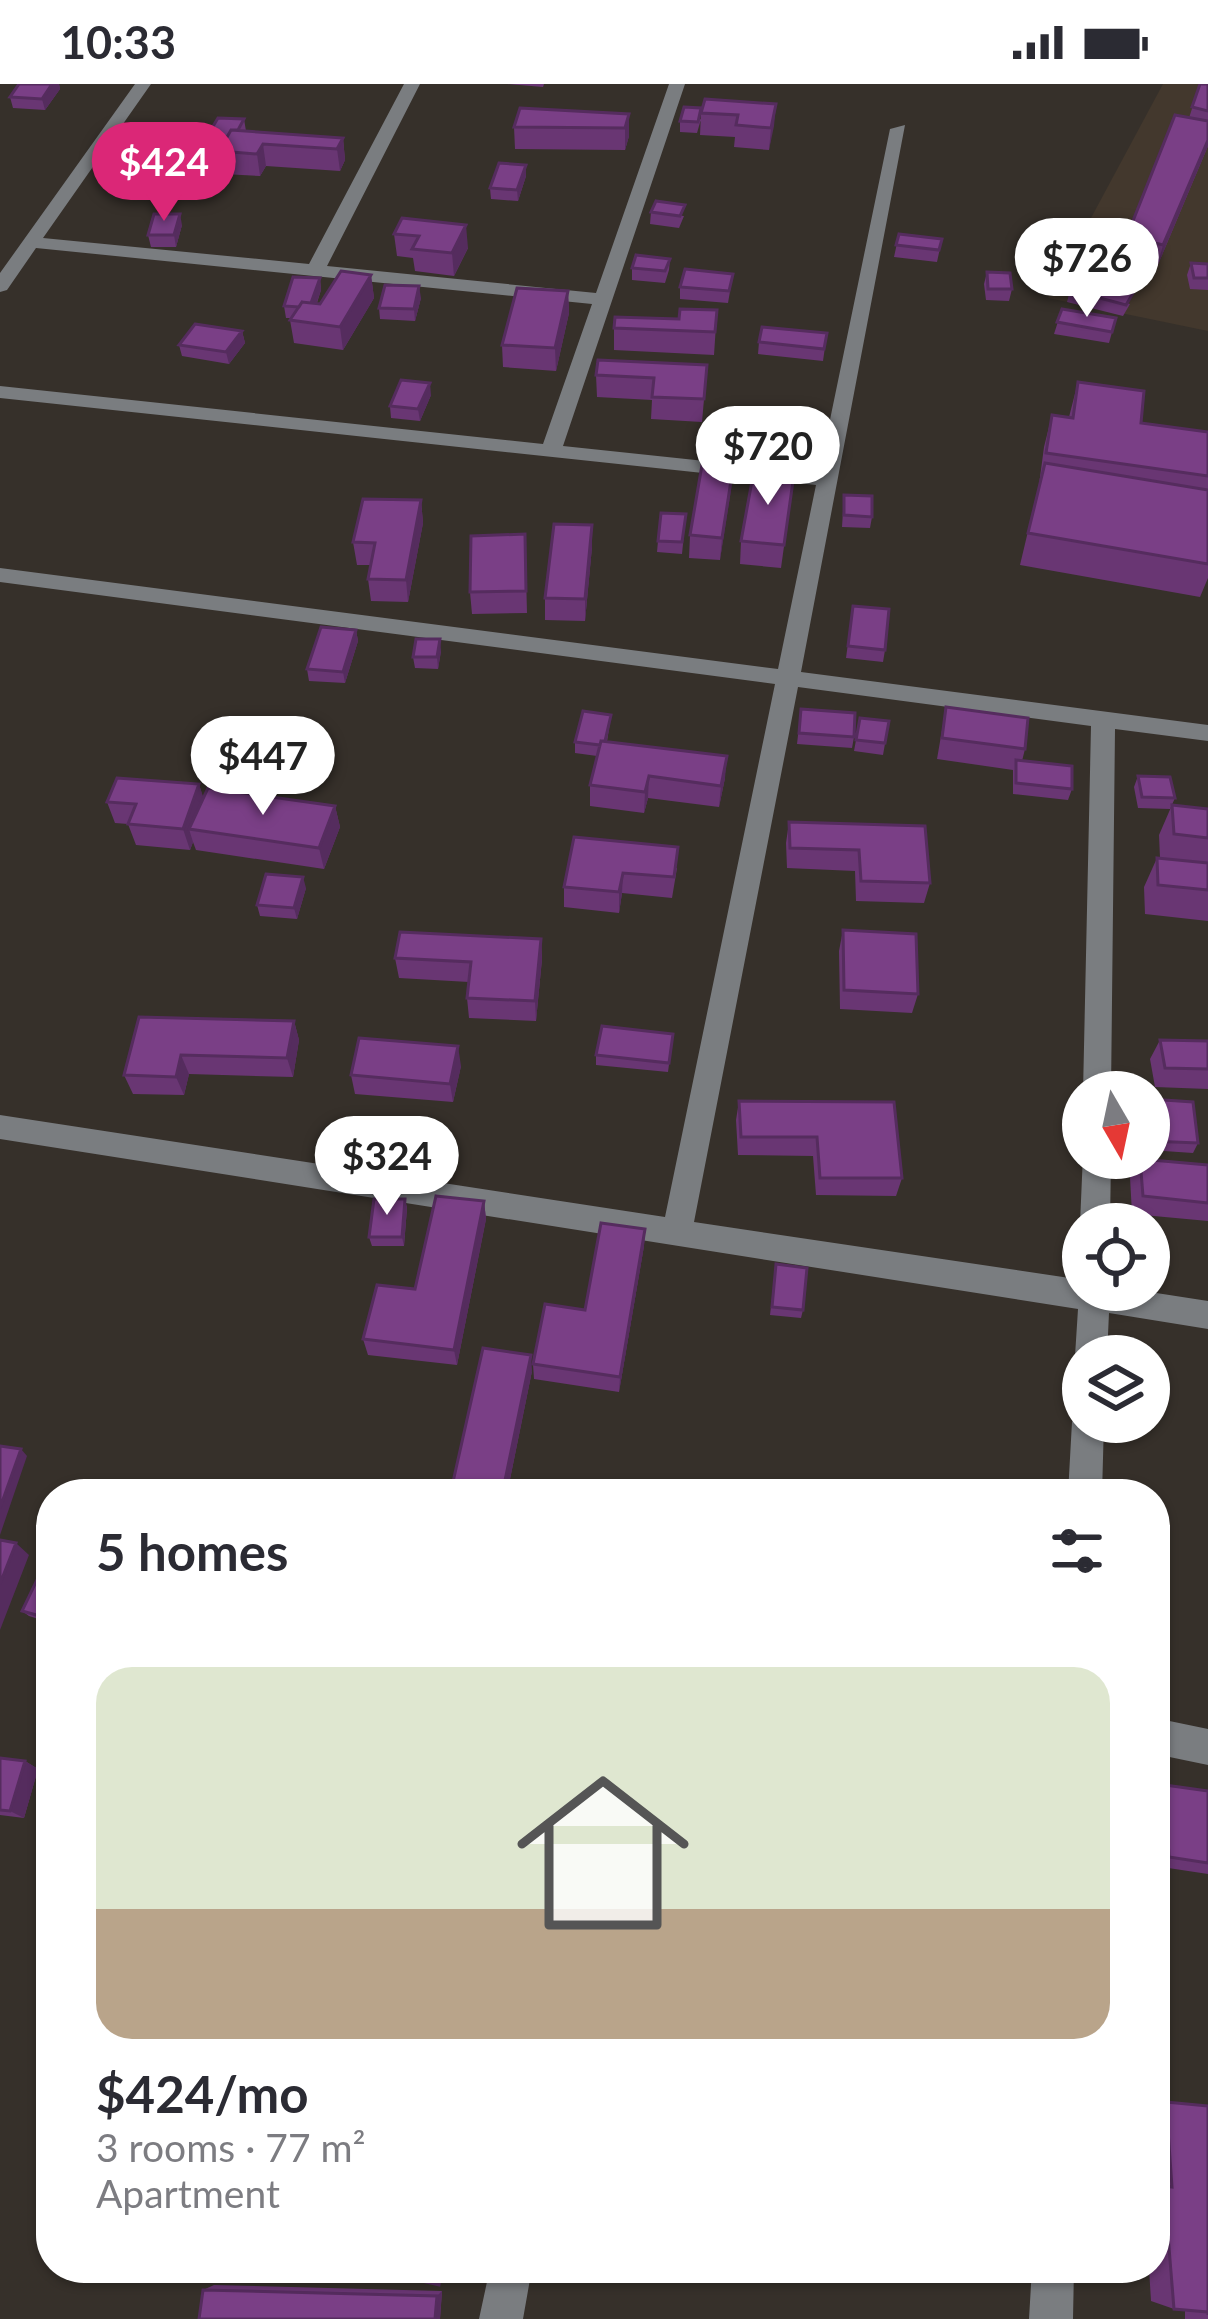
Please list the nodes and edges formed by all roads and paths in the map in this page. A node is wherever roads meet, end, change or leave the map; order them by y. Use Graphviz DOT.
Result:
graph roads {
  1 [pos="143,84"];
  2 [pos="412,84"];
  3 [pos="677,84"];
  4 [pos="899,129"];
  5 [pos="31,242"];
  6 [pos="315,270"];
  7 [pos="0,286"];
  8 [pos="603,299"];
  9 [pos="0,392"];
  10 [pos="551,451"];
  11 [pos="826,480"];
  12 [pos="0,575"];
  13 [pos="784,681"];
  14 [pos="1103,720"];
  15 [pos="1208,733"];
  16 [pos="1097,1071"];
  17 [pos="0,1127"];
  18 [pos="677,1231"];
  19 [pos="1062,1289"];
  20 [pos="1170,1308"];
  21 [pos="1208,1315"];
  22 [pos="1087,1443"];
  23 [pos="1086,1479"];
  24 [pos="1170,1739"];
  25 [pos="1208,1747"];
  26 [pos="508,2283"];
  27 [pos="1052,2283"];
  28 [pos="501,2319"];
  29 [pos="1051,2319"];
  1 -- 5 [label="street"];
  2 -- 6 [label="street"];
  3 -- 8 [label="street"];
  4 -- 11 [label="street"];
  5 -- 6 [label="street"];
  5 -- 7 [label="street"];
  6 -- 8 [label="street"];
  8 -- 10 [label="street"];
  9 -- 10 [label="street"];
  10 -- 11 [label="street"];
  11 -- 13 [label="street"];
  12 -- 13 [label="street"];
  13 -- 14 [label="street"];
  13 -- 18 [label="street"];
  14 -- 15 [label="street"];
  14 -- 16 [label="street"];
  17 -- 18 [label="street"];
  18 -- 19 [label="street"];
  20 -- 21 [label="street"];
  22 -- 23 [label="street"];
  24 -- 25 [label="street"];
  26 -- 28 [label="street"];
  27 -- 29 [label="street"];
}
